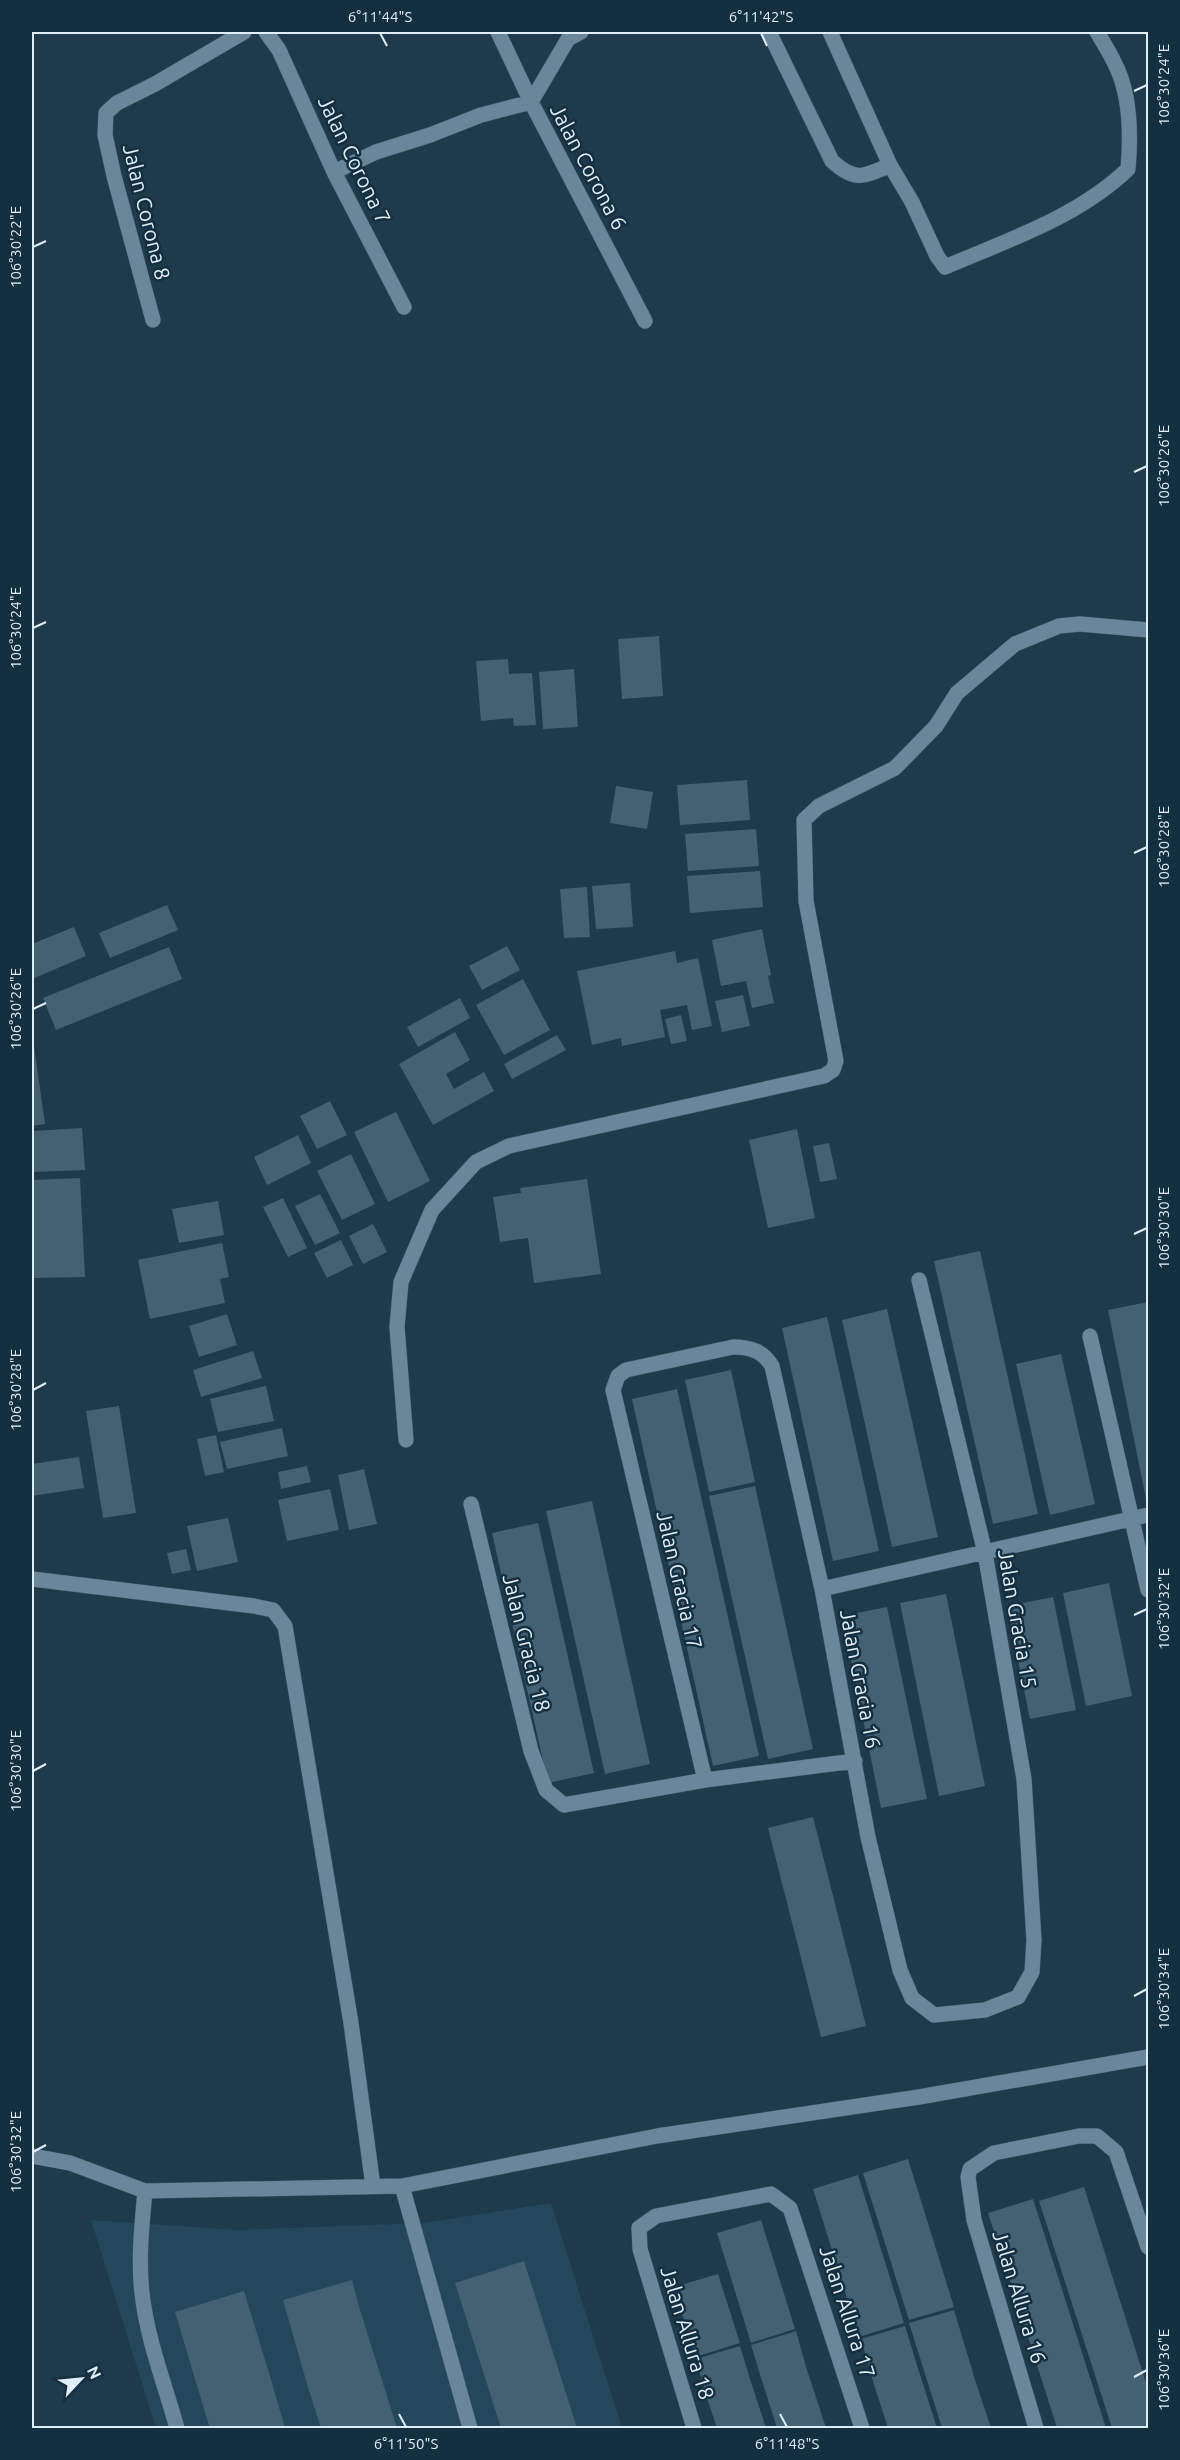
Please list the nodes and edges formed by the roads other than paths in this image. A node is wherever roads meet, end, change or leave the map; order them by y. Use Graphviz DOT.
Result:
graph roads {
  1 [pos="243,32"];
  2 [pos="266,32"];
  3 [pos="498,32"];
  4 [pos="581,32"];
  5 [pos="769,32"];
  6 [pos="830,32"];
  7 [pos="1097,32"];
  8 [pos="531,102"];
  9 [pos="890,165"];
  10 [pos="334,172"];
  11 [pos="404,307"];
  12 [pos="153,320"];
  13 [pos="645,321"];
  14 [pos="1149,630"];
  15 [pos="919,1280"];
  16 [pos="1090,1336"];
  17 [pos="613,1390"];
  18 [pos="406,1440"];
  19 [pos="471,1504"];
  20 [pos="1149,1515"];
  21 [pos="1132,1519"];
  22 [pos="985,1553"];
  23 [pos="32,1579"];
  24 [pos="822,1589"];
  25 [pos="1149,1590"];
  26 [pos="855,1761"];
  27 [pos="705,1780"];
  28 [pos="912,1998"];
  29 [pos="1149,2057"];
  30 [pos="32,2156"];
  31 [pos="373,2186"];
  32 [pos="402,2186"];
  33 [pos="145,2191"];
  34 [pos="1149,2247"];
  35 [pos="640,2249"];
  36 [pos="177,2428"];
  37 [pos="470,2428"];
  38 [pos="694,2428"];
  39 [pos="862,2428"];
  40 [pos="1036,2428"];
  1 -- 12 [label="street, Jalan Corona 8"];
  2 -- 10 [label="street, Jalan Corona 7"];
  3 -- 8 [label="street, Jalan Corona 6"];
  4 -- 8 [label="street"];
  5 -- 9 [label="street"];
  6 -- 9 [label="street"];
  7 -- 9 [label="street"];
  8 -- 10 [label="street"];
  8 -- 13 [label="street, Jalan Corona 6"];
  10 -- 11 [label="street, Jalan Corona 7"];
  14 -- 18 [label="street"];
  15 -- 22 [label="street, Jalan Gracia 15"];
  16 -- 21 [label="street"];
  17 -- 24 [label="street, Jalan Gracia 16"];
  17 -- 27 [label="street, Jalan Gracia 17"];
  19 -- 27 [label="street, Jalan Gracia 18"];
  20 -- 21 [label="street"];
  21 -- 22 [label="street"];
  21 -- 25 [label="street"];
  22 -- 24 [label="street"];
  22 -- 28 [label="street, Jalan Gracia 15"];
  23 -- 31 [label="street"];
  24 -- 26 [label="street, Jalan Gracia 16"];
  26 -- 27 [label="street"];
  26 -- 28 [label="street, Jalan Gracia 16"];
  29 -- 32 [label="street"];
  30 -- 33 [label="street"];
  31 -- 32 [label="street"];
  31 -- 33 [label="street"];
  32 -- 37 [label="street"];
  33 -- 36 [label="street"];
  34 -- 40 [label="street, Jalan Allura 16"];
  35 -- 38 [label="street, Jalan Allura 18"];
  35 -- 39 [label="street, Jalan Allura 17"];
}
